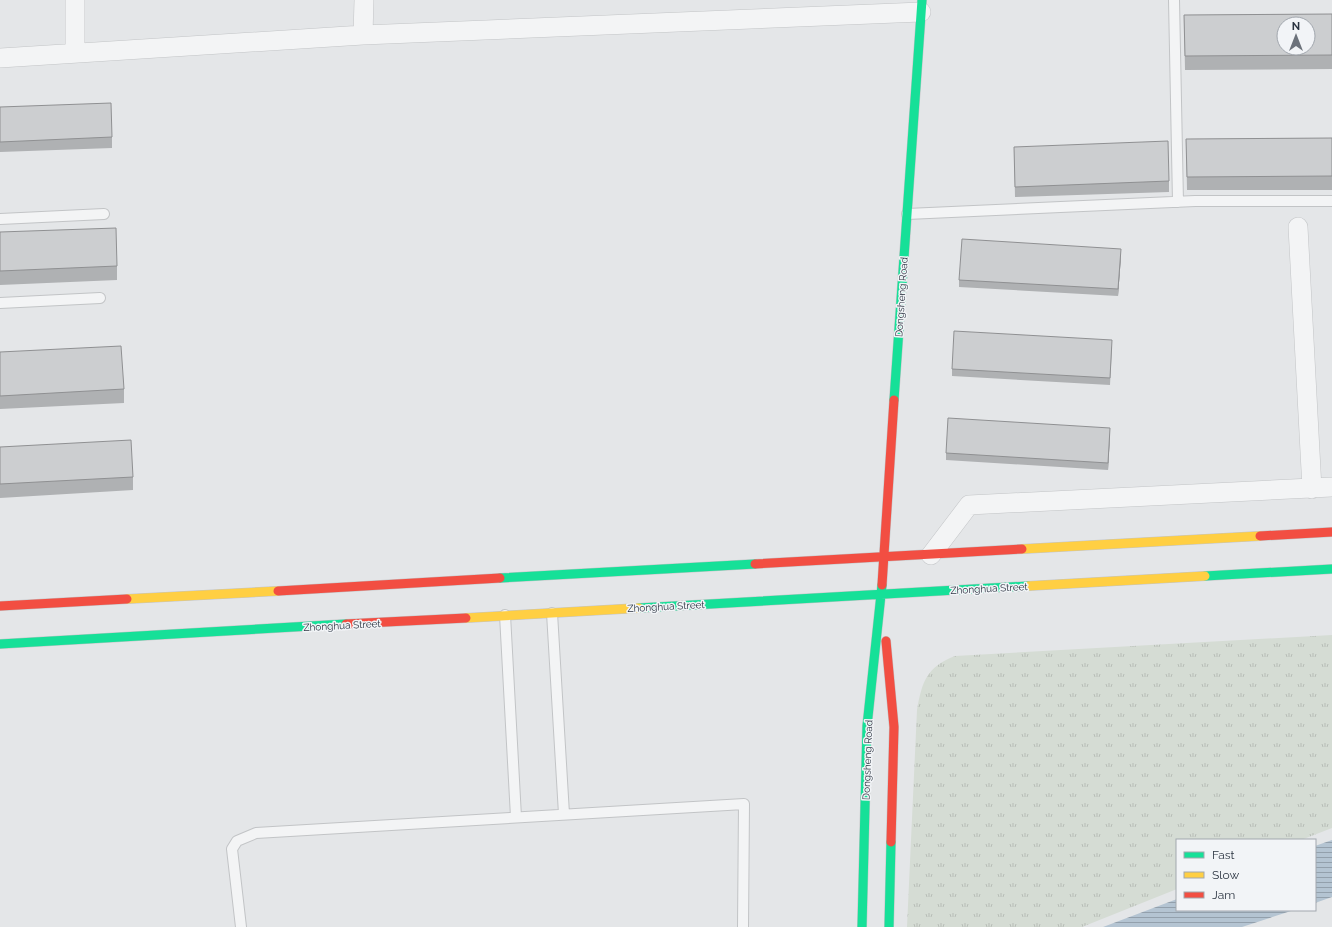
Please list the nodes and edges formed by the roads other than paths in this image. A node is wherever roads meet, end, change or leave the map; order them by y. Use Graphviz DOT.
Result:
graph roads {
  1 [pos="76,0"];
  2 [pos="364,0"];
  3 [pos="1174,0"];
  4 [pos="921,6"];
  5 [pos="363,35"];
  6 [pos="75,53"];
  7 [pos="0,58"];
  8 [pos="1178,202"];
  9 [pos="1332,202"];
  10 [pos="104,214"];
  11 [pos="907,214"];
  12 [pos="0,219"];
  13 [pos="1298,227"];
  14 [pos="100,298"];
  15 [pos="0,303"];
  16 [pos="1332,487"];
  17 [pos="1312,488"];
  18 [pos="1332,532"];
  19 [pos="931,555"];
  20 [pos="884,557"];
  21 [pos="1332,570"];
  22 [pos="881,594"];
  23 [pos="0,606"];
  24 [pos="552,613"];
  25 [pos="505,615"];
  26 [pos="0,644"];
  27 [pos="564,814"];
  28 [pos="516,817"];
  29 [pos="241,927"];
  30 [pos="743,927"];
  31 [pos="862,927"];
  32 [pos="889,927"];
  1 -- 6 [label="street"];
  2 -- 5 [label="street"];
  3 -- 8 [label="lane"];
  4 -- 5 [label="street"];
  4 -- 11 [label="main road, Dongsheng Road"];
  5 -- 6 [label="street"];
  6 -- 7 [label="street"];
  8 -- 9 [label="lane"];
  8 -- 11 [label="lane"];
  10 -- 12 [label="lane"];
  11 -- 20 [label="main road, Dongsheng Road"];
  13 -- 17 [label="street"];
  14 -- 15 [label="lane"];
  16 -- 17 [label="street"];
  17 -- 19 [label="street"];
  18 -- 19 [label="main road"];
  19 -- 20 [label="main road"];
  20 -- 22 [label="main road, Dongsheng Road"];
  20 -- 23 [label="main road"];
  21 -- 22 [label="main road, Zhonghua Street"];
  22 -- 24 [label="main road, Zhonghua Street"];
  22 -- 31 [label="main road, Dongsheng Road"];
  22 -- 32 [label="main road, Dongsheng Road"];
  24 -- 25 [label="main road, Zhonghua Street"];
  24 -- 27 [label="lane"];
  25 -- 26 [label="main road, Zhonghua Street"];
  25 -- 28 [label="lane"];
  27 -- 28 [label="lane"];
  27 -- 30 [label="lane"];
  28 -- 29 [label="lane"];
}
